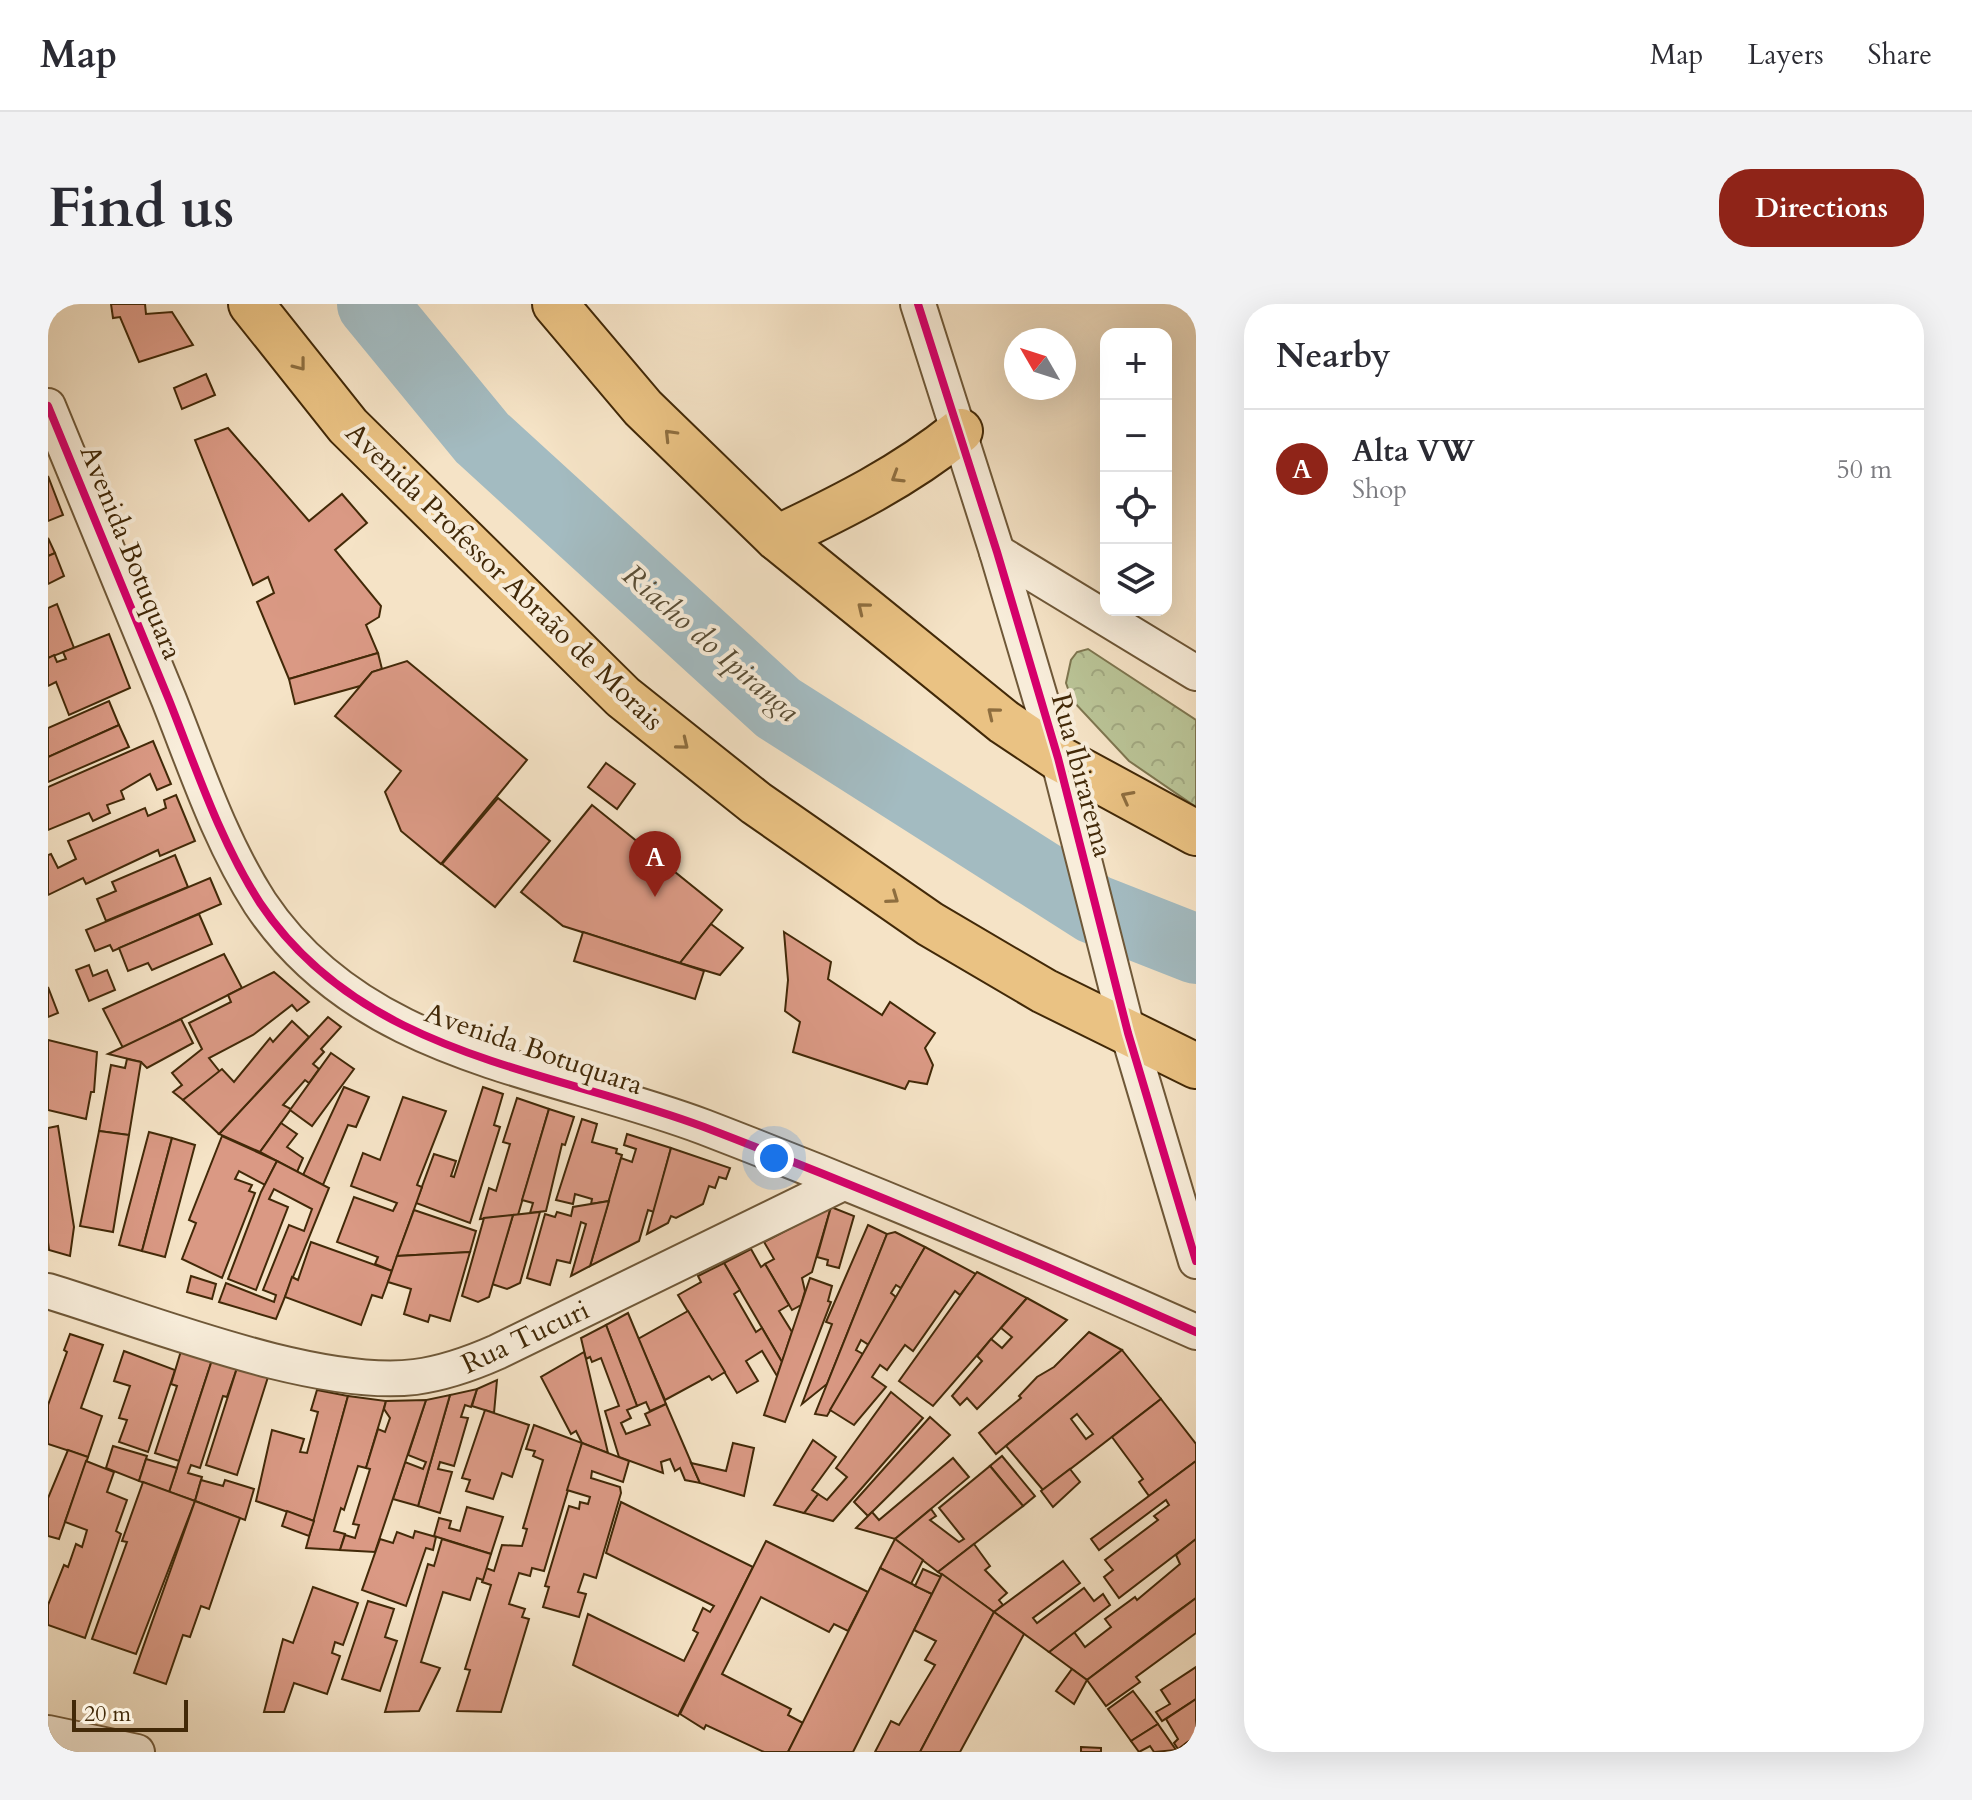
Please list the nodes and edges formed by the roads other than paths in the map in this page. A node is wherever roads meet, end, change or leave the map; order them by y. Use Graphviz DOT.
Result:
graph roads {
  1 [pos="251,304"];
  2 [pos="555,304"];
  3 [pos="918,304"];
  4 [pos="48,406"];
  5 [pos="960,431"];
  6 [pos="777,538"];
  7 [pos="997,552"];
  8 [pos="1196,673"];
  9 [pos="1058,758"];
  10 [pos="1196,833"];
  11 [pos="1122,1013"];
  12 [pos="1196,1066"];
  13 [pos="843,1183"];
  14 [pos="1196,1261"];
  15 [pos="48,1291"];
  16 [pos="1196,1332"];
  17 [pos="48,1733"];
  18 [pos="137,1752"];
  1 -- 11 [label="main road, Avenida Professor Abraão de Morais, one-way"];
  6 -- 2 [label="main road, one-way"];
  3 -- 5 [label="street, Rua Ibirarema"];
  4 -- 13 [label="street, Avenida Botuquara"];
  5 -- 6 [label="main road, one-way"];
  5 -- 7 [label="street, Rua Ibirarema"];
  9 -- 6 [label="main road, one-way"];
  7 -- 8 [label="street"];
  7 -- 9 [label="street, Rua Ibirarema"];
  10 -- 9 [label="main road, one-way"];
  9 -- 11 [label="street, Rua Ibirarema"];
  11 -- 12 [label="main road, Avenida Professor Abraão de Morais"];
  11 -- 14 [label="street, Rua Ibirarema"];
  13 -- 15 [label="street, Rua Tucuri"];
  13 -- 16 [label="street, Avenida Botuquara"];
  17 -- 18 [label="street"];
}
